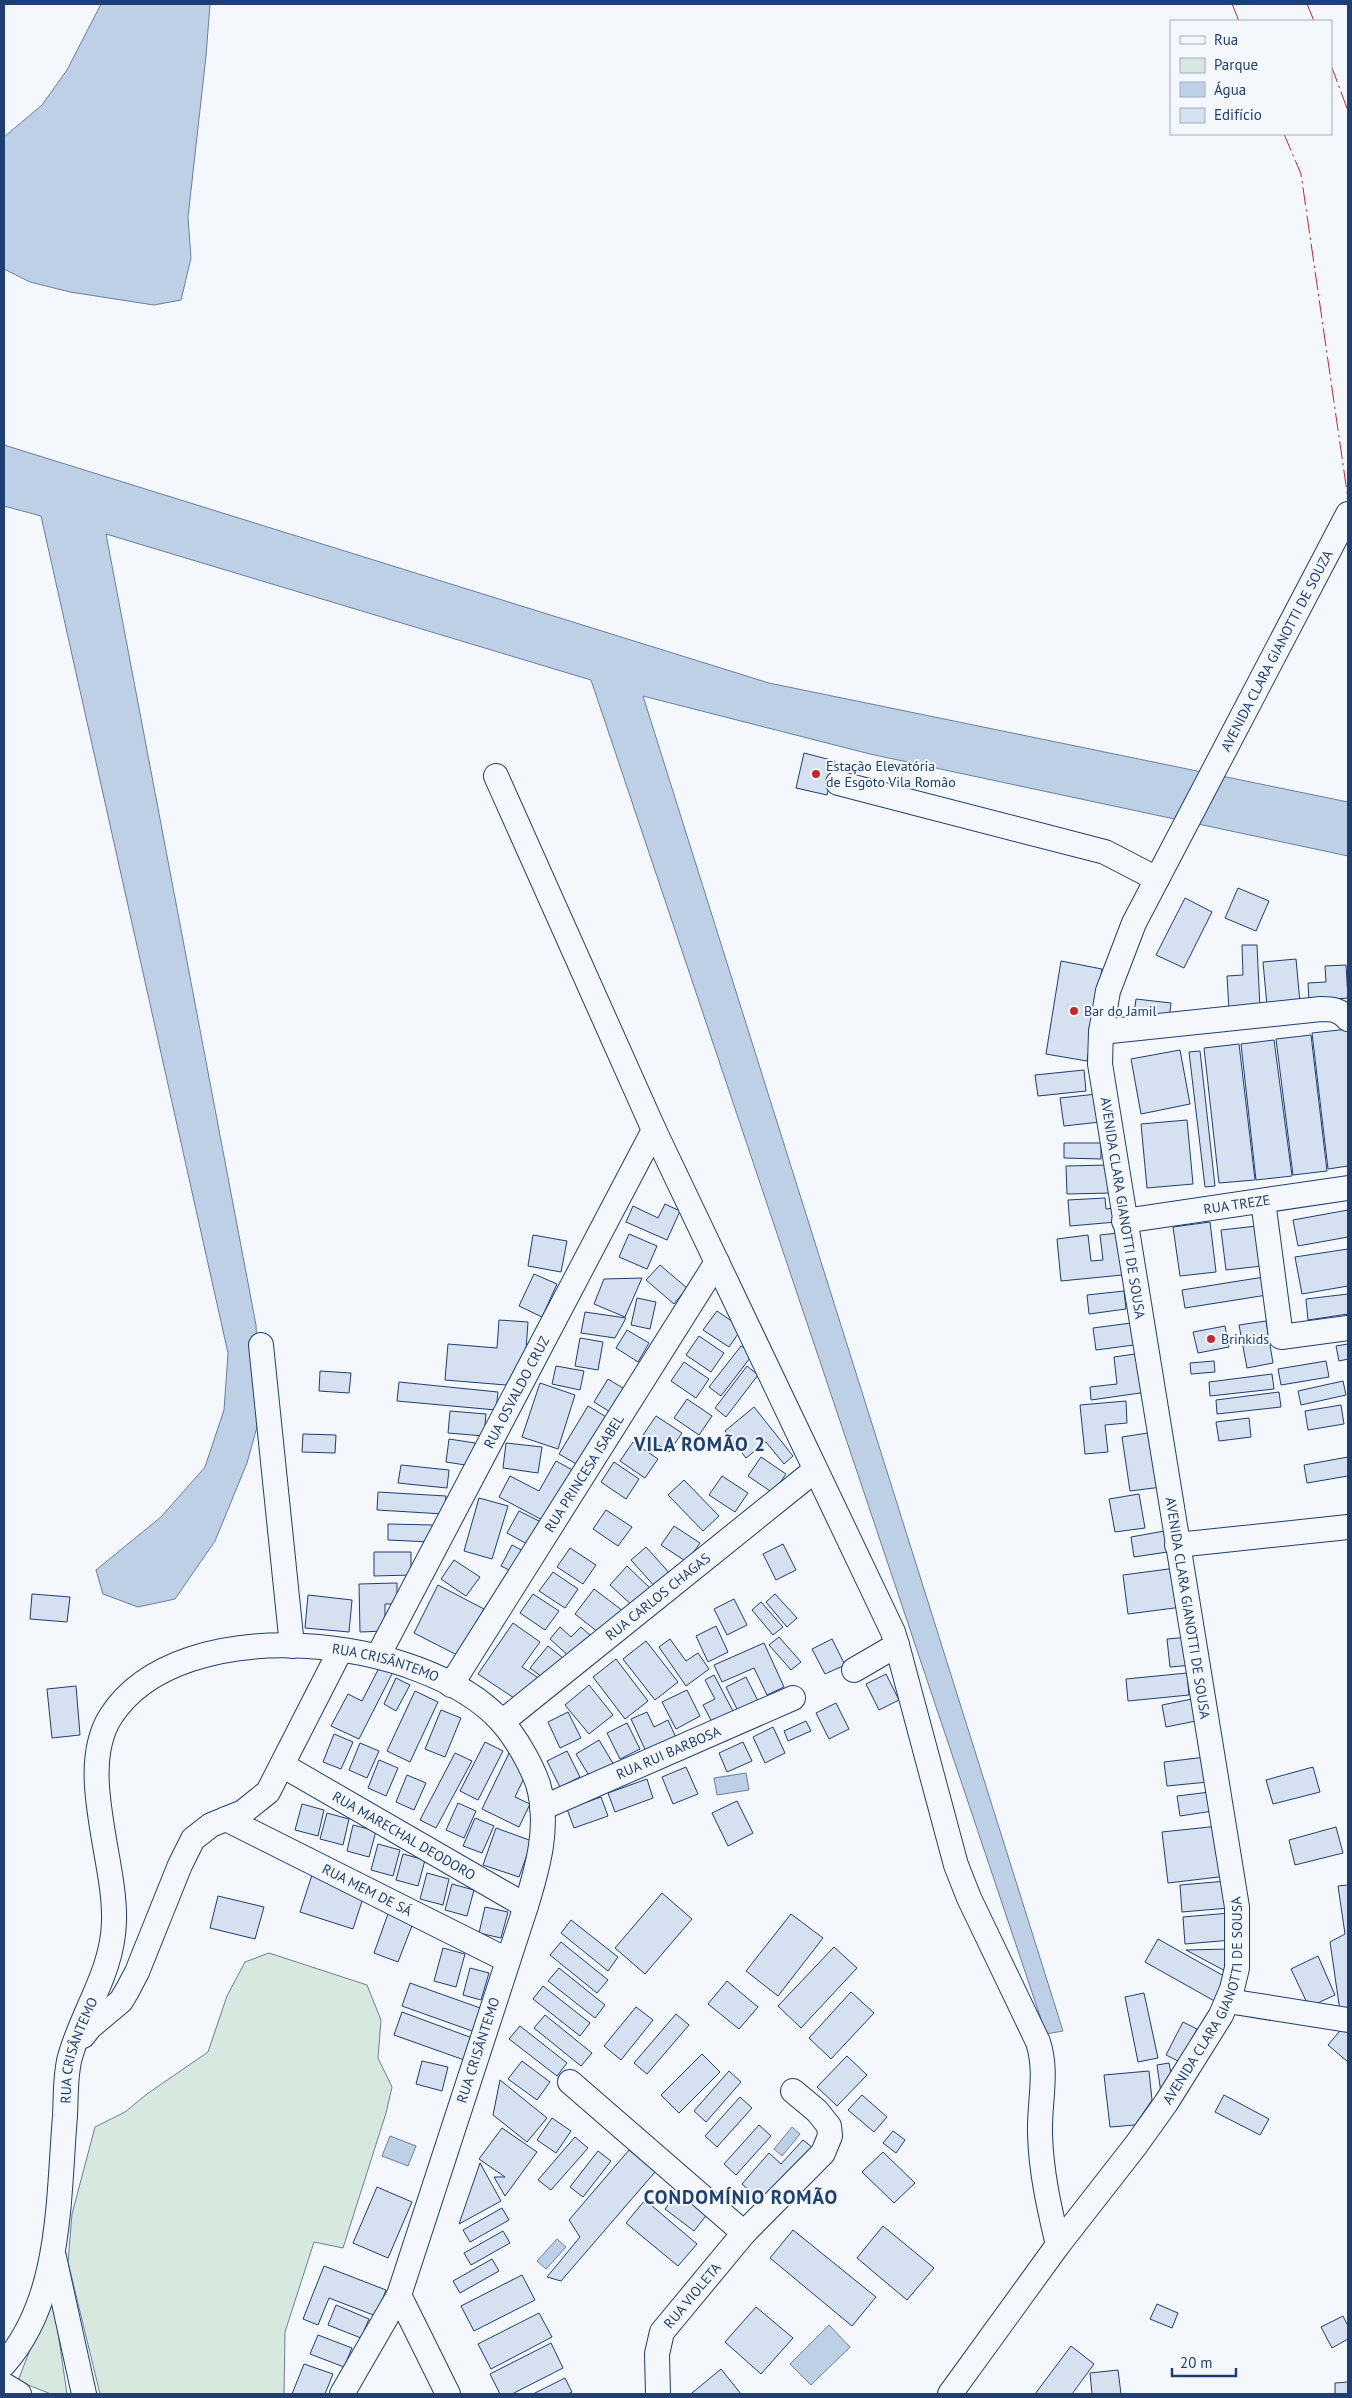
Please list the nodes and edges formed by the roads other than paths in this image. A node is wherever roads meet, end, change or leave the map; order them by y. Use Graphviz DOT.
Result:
graph roads {
  1 [pos="1348,514"];
  2 [pos="1219,761"];
  3 [pos="496,776"];
  4 [pos="838,783"];
  5 [pos="1157,879"];
  6 [pos="1346,1017"];
  7 [pos="1101,1032"];
  8 [pos="654,1130"];
  9 [pos="1348,1188"];
  10 [pos="1263,1201"];
  11 [pos="1124,1221"];
  12 [pos="717,1262"];
  13 [pos="1348,1328"];
  14 [pos="261,1345"];
  15 [pos="814,1471"];
  16 [pos="1348,1527"];
  17 [pos="1177,1545"];
  18 [pos="898,1645"];
  19 [pos="292,1646"];
  20 [pos="340,1651"];
  21 [pos="378,1656"];
  22 [pos="854,1670"];
  23 [pos="451,1686"];
  24 [pos="793,1698"];
  25 [pos="502,1722"];
  26 [pos="282,1765"];
  27 [pos="542,1808"];
  28 [pos="226,1819"];
  29 [pos="526,1906"];
  30 [pos="507,1960"];
  31 [pos="1228,2001"];
  32 [pos="1348,2020"];
  33 [pos="69,2059"];
  34 [pos="570,2082"];
  35 [pos="793,2091"];
  36 [pos="744,2233"];
  37 [pos="1058,2244"];
  38 [pos="54,2256"];
  39 [pos="399,2295"];
  40 [pos="4,2364"];
  41 [pos="4,2385"];
  42 [pos="19,2394"];
  43 [pos="84,2394"];
  44 [pos="342,2394"];
  45 [pos="448,2394"];
  46 [pos="658,2394"];
  47 [pos="950,2394"];
  1 -- 2 [label="street, AVENIDA CLARA GIANOTTI DE SOUZA"];
  2 -- 5 [label="street, AVENIDA CLARA GIANOTTI DE SOUSA"];
  3 -- 8 [label="street"];
  4 -- 5 [label="street"];
  5 -- 7 [label="street, AVENIDA CLARA GIANOTTI DE SOUSA"];
  6 -- 7 [label="street"];
  7 -- 11 [label="street, AVENIDA CLARA GIANOTTI DE SOUSA"];
  8 -- 12 [label="street"];
  8 -- 21 [label="street, RUA OSVALDO CRUZ"];
  9 -- 10 [label="street, RUA TREZE"];
  10 -- 11 [label="street, RUA TREZE"];
  10 -- 13 [label="street"];
  11 -- 17 [label="street, AVENIDA CLARA GIANOTTI DE SOUSA"];
  12 -- 15 [label="street"];
  12 -- 23 [label="street, RUA PRINCESA ISABEL"];
  14 -- 19 [label="street"];
  15 -- 18 [label="street"];
  15 -- 25 [label="street, RUA CARLOS CHAGAS"];
  16 -- 17 [label="street"];
  17 -- 31 [label="street, AVENIDA CLARA GIANOTTI DE SOUSA"];
  18 -- 22 [label="street"];
  18 -- 37 [label="street"];
  19 -- 20 [label="street, RUA CRISÂNTEMO"];
  19 -- 33 [label="street, RUA CRISÂNTEMO"];
  20 -- 21 [label="street, RUA CRISÂNTEMO"];
  20 -- 26 [label="street"];
  21 -- 23 [label="street, RUA CRISÂNTEMO"];
  23 -- 25 [label="street, RUA CRISÂNTEMO"];
  24 -- 27 [label="street, RUA RUI BARBOSA"];
  25 -- 27 [label="street, RUA CRISÂNTEMO"];
  26 -- 28 [label="street"];
  26 -- 29 [label="street, RUA MARECHAL DEODORO"];
  27 -- 29 [label="street, RUA CRISÂNTEMO"];
  28 -- 30 [label="street, RUA MEM DE SÁ"];
  28 -- 33 [label="street"];
  29 -- 30 [label="street, RUA CRISÂNTEMO"];
  30 -- 39 [label="street, RUA CRISÂNTEMO"];
  31 -- 32 [label="street"];
  31 -- 37 [label="street, AVENIDA CLARA GIANOTTI DE SOUSA"];
  33 -- 38 [label="street, RUA CRISÂNTEMO"];
  34 -- 36 [label="street"];
  35 -- 36 [label="street, RUA VIOLETA"];
  36 -- 46 [label="street, RUA VIOLETA"];
  37 -- 47 [label="street, AVENIDA CLARA GIANOTTI DE SOUSA"];
  38 -- 40 [label="street, RUA CRISÂNTEMO"];
  38 -- 43 [label="street, RUA CRISÂNTEMO"];
  39 -- 44 [label="street, RUA CRISÂNTEMO"];
  39 -- 45 [label="street"];
  41 -- 42 [label="street"];
}
